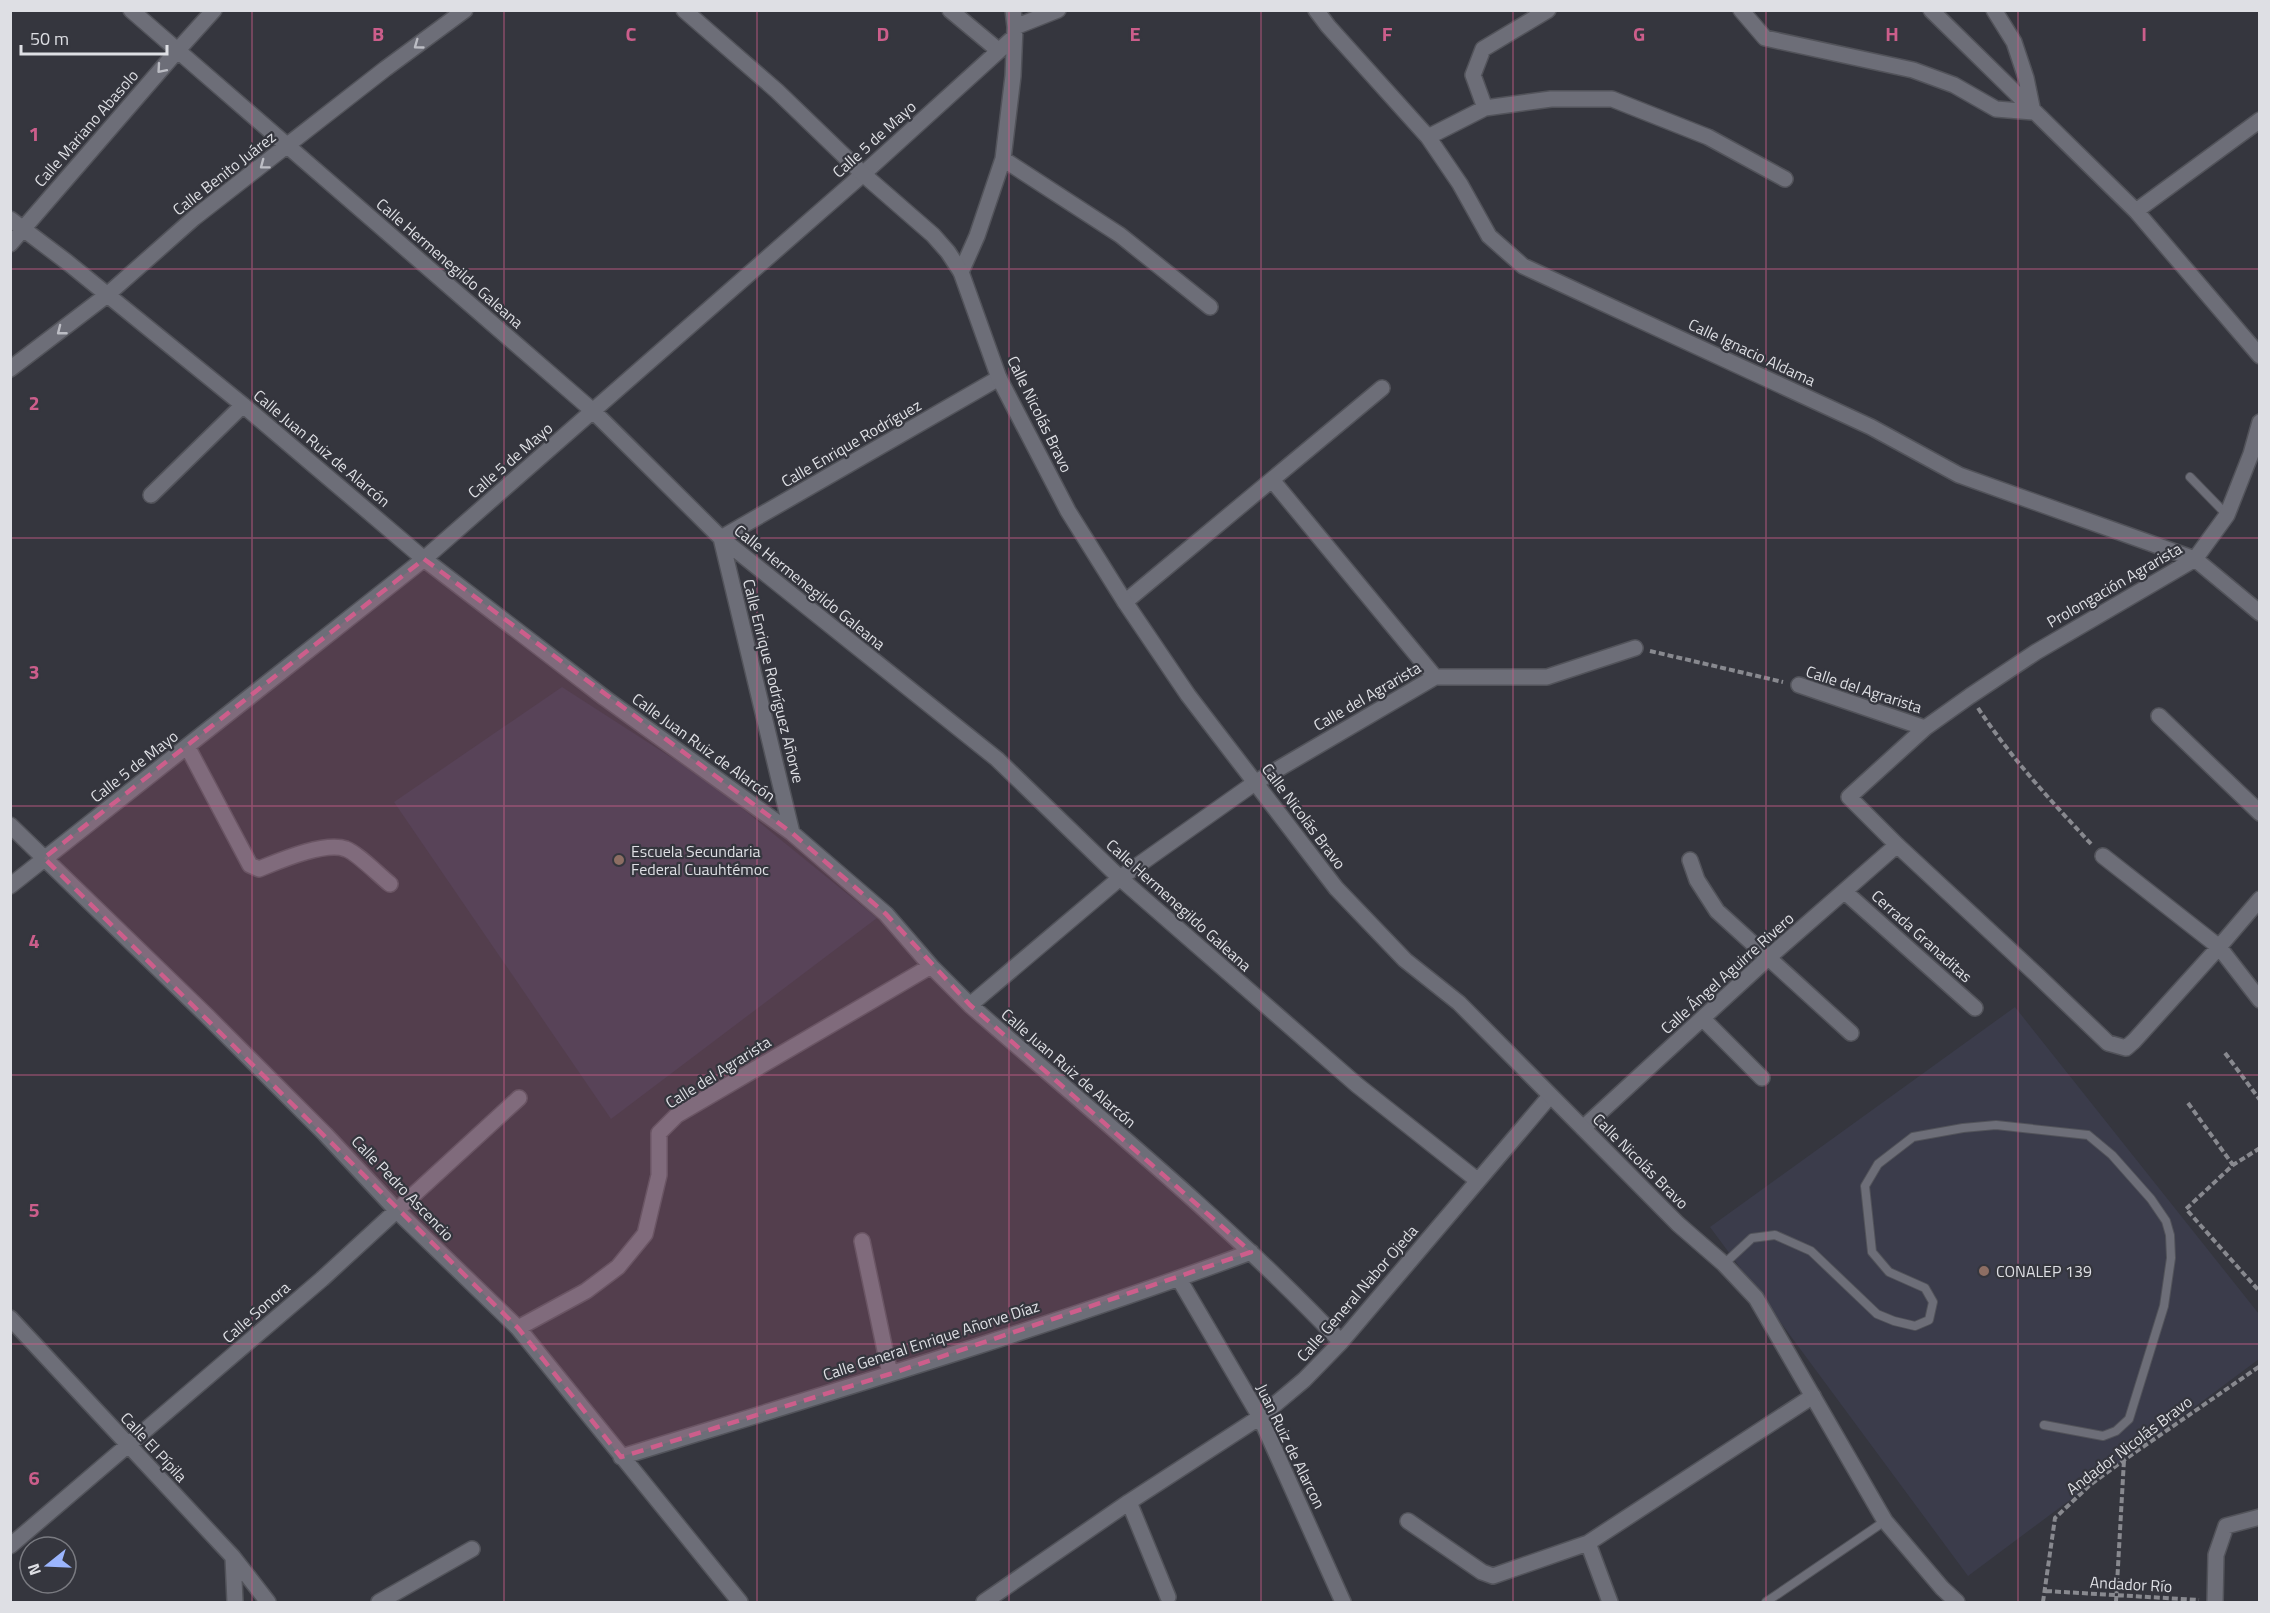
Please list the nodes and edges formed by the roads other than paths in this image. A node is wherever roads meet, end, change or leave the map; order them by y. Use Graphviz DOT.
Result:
graph roads {
  1 [pos="131,10"];
  2 [pos="214,10"];
  3 [pos="465,10"];
  4 [pos="684,10"];
  5 [pos="950,10"];
  6 [pos="1013,10"];
  7 [pos="1058,10"];
  8 [pos="1316,10"];
  9 [pos="1548,10"];
  10 [pos="1741,10"];
  11 [pos="1931,10"];
  12 [pos="1994,10"];
  13 [pos="1014,32"];
  14 [pos="998,50"];
  15 [pos="177,51"];
  16 [pos="1485,108"];
  17 [pos="2033,112"];
  18 [pos="2259,120"];
  19 [pos="1428,137"];
  20 [pos="288,146"];
  21 [pos="1003,159"];
  22 [pos="863,174"];
  23 [pos="1785,179"];
  24 [pos="2136,211"];
  25 [pos="10,219"];
  26 [pos="23,229"];
  27 [pos="10,244"];
  28 [pos="961,272"];
  29 [pos="107,295"];
  30 [pos="1210,308"];
  31 [pos="2259,356"];
  32 [pos="10,369"];
  33 [pos="999,378"];
  34 [pos="1382,388"];
  35 [pos="243,405"];
  36 [pos="593,411"];
  37 [pos="2259,422"];
  38 [pos="2190,477"];
  39 [pos="1272,480"];
  40 [pos="150,495"];
  41 [pos="2227,514"];
  42 [pos="721,538"];
  43 [pos="424,559"];
  44 [pos="2195,560"];
  45 [pos="1125,602"];
  46 [pos="2259,613"];
  47 [pos="1635,648"];
  48 [pos="1435,677"];
  49 [pos="1799,685"];
  50 [pos="2158,716"];
  51 [pos="1925,728"];
  52 [pos="188,748"];
  53 [pos="1256,783"];
  54 [pos="2259,813"];
  55 [pos="10,825"];
  56 [pos="792,833"];
  57 [pos="1897,846"];
  58 [pos="2103,856"];
  59 [pos="45,858"];
  60 [pos="1690,860"];
  61 [pos="1120,878"];
  62 [pos="390,884"];
  63 [pos="10,886"];
  64 [pos="1845,892"];
  65 [pos="2259,899"];
  66 [pos="2219,947"];
  67 [pos="1768,958"];
  68 [pos="931,966"];
  69 [pos="2259,1000"];
  70 [pos="970,1005"];
  71 [pos="1975,1008"];
  72 [pos="1703,1019"];
  73 [pos="1851,1033"];
  74 [pos="1762,1078"];
  75 [pos="1550,1096"];
  76 [pos="519,1098"];
  77 [pos="1583,1128"];
  78 [pos="1477,1180"];
  79 [pos="397,1211"];
  80 [pos="862,1241"];
  81 [pos="1251,1252"];
  82 [pos="1724,1264"];
  83 [pos="1179,1279"];
  84 [pos="10,1318"];
  85 [pos="518,1328"];
  86 [pos="1341,1342"];
  87 [pos="890,1374"];
  88 [pos="1813,1396"];
  89 [pos="1260,1418"];
  90 [pos="2044,1425"];
  91 [pos="129,1446"];
  92 [pos="621,1457"];
  93 [pos="1129,1502"];
  94 [pos="2259,1517"];
  95 [pos="1408,1521"];
  96 [pos="1885,1521"];
  97 [pos="1588,1544"];
  98 [pos="10,1546"];
  99 [pos="472,1549"];
  100 [pos="233,1557"];
  101 [pos="1168,1597"];
  102 [pos="235,1602"];
  103 [pos="268,1602"];
  104 [pos="379,1602"];
  105 [pos="740,1602"];
  106 [pos="984,1602"];
  107 [pos="1343,1602"];
  108 [pos="1610,1602"];
  109 [pos="1766,1602"];
  110 [pos="1957,1602"];
  111 [pos="2215,1602"];
  1 -- 15 [label="street, Calle Hermenegildo Galeana"];
  2 -- 15 [label="street, Calle Mariano Abasolo"];
  3 -- 20 [label="street, Calle Benito Juárez, one-way"];
  4 -- 22 [label="street, Calle Nicolás Bravo"];
  5 -- 14 [label="street"];
  6 -- 13 [label="street"];
  7 -- 13 [label="street, Calle 5 de Mayo"];
  8 -- 19 [label="street, Calle Ignacio Aldama"];
  9 -- 16 [label="street"];
  10 -- 17 [label="street"];
  11 -- 17 [label="street"];
  12 -- 17 [label="street"];
  13 -- 14 [label="street, Calle 5 de Mayo"];
  13 -- 21 [label="street"];
  14 -- 22 [label="street, Calle 5 de Mayo"];
  15 -- 20 [label="street, Calle Hermenegildo Galeana"];
  15 -- 26 [label="street, Calle Mariano Abasolo, one-way"];
  16 -- 19 [label="street"];
  16 -- 23 [label="street"];
  17 -- 24 [label="street"];
  18 -- 24 [label="street"];
  19 -- 44 [label="street, Calle Ignacio Aldama"];
  20 -- 29 [label="street, Calle Benito Juárez, one-way"];
  20 -- 36 [label="street, Calle Hermenegildo Galeana"];
  21 -- 28 [label="street"];
  21 -- 30 [label="street"];
  22 -- 28 [label="street, Calle Nicolás Bravo"];
  22 -- 36 [label="street, Calle 5 de Mayo"];
  24 -- 31 [label="street"];
  25 -- 26 [label="street, Calle Juan Ruiz de Alarcón"];
  26 -- 27 [label="street, Calle Mariano Abasolo"];
  26 -- 29 [label="street, Calle Juan Ruiz de Alarcón"];
  28 -- 33 [label="street, Calle Nicolás Bravo"];
  29 -- 32 [label="street, Calle Benito Juárez, one-way"];
  29 -- 35 [label="street, Calle Juan Ruiz de Alarcón"];
  33 -- 42 [label="street, Calle Enrique Rodríguez"];
  33 -- 45 [label="street, Calle Nicolás Bravo"];
  34 -- 39 [label="street"];
  35 -- 40 [label="street"];
  35 -- 43 [label="street, Calle Juan Ruiz de Alarcón"];
  36 -- 42 [label="street, Calle Hermenegildo Galeana"];
  36 -- 43 [label="street, Calle 5 de Mayo"];
  37 -- 41 [label="street, Prolongación Agrarista"];
  38 -- 41 [label="lane"];
  39 -- 45 [label="street"];
  39 -- 48 [label="street"];
  41 -- 44 [label="street, Prolongación Agrarista"];
  42 -- 56 [label="street, Calle Enrique Rodríguez Añorve"];
  42 -- 61 [label="street, Calle Hermenegildo Galeana"];
  43 -- 52 [label="street, Calle 5 de Mayo"];
  43 -- 56 [label="street, Calle Juan Ruiz de Alarcón"];
  44 -- 46 [label="street, Calle Ignacio Aldama"];
  44 -- 51 [label="street, Prolongación Agrarista"];
  45 -- 53 [label="street, Calle Nicolás Bravo"];
  47 -- 48 [label="street, Calle del Agrarista"];
  48 -- 53 [label="street, Calle del Agrarista"];
  49 -- 51 [label="street, Calle del Agrarista"];
  50 -- 54 [label="street"];
  51 -- 57 [label="street, Prolongación Agrarista"];
  52 -- 59 [label="street, Calle 5 de Mayo"];
  52 -- 62 [label="street"];
  53 -- 61 [label="street, Calle del Agrarista"];
  53 -- 75 [label="street, Calle Nicolás Bravo"];
  55 -- 59 [label="street, Calle Pedro Ascencio"];
  56 -- 68 [label="street, Calle Juan Ruiz de Alarcón"];
  57 -- 64 [label="street, Calle Ángel Aguirre Rivero"];
  57 -- 66 [label="street"];
  58 -- 66 [label="street"];
  59 -- 63 [label="street, Calle 5 de Mayo"];
  59 -- 79 [label="street, Calle Pedro Ascencio"];
  60 -- 67 [label="street"];
  61 -- 70 [label="street, Calle del Agrarista"];
  61 -- 78 [label="street, Calle Hermenegildo Galeana"];
  64 -- 67 [label="street, Calle Ángel Aguirre Rivero"];
  64 -- 71 [label="street, Cerrada Granaditas"];
  65 -- 66 [label="street"];
  66 -- 69 [label="street"];
  67 -- 72 [label="street, Calle Ángel Aguirre Rivero"];
  67 -- 73 [label="street"];
  68 -- 70 [label="street, Calle Juan Ruiz de Alarcón"];
  68 -- 85 [label="street, Calle del Agrarista"];
  70 -- 81 [label="street, Calle Juan Ruiz de Alarcón"];
  72 -- 74 [label="street"];
  72 -- 77 [label="street, Calle Ángel Aguirre Rivero"];
  75 -- 77 [label="street, Calle Nicolás Bravo"];
  75 -- 78 [label="street, Calle General Nabor Ojeda"];
  76 -- 79 [label="street, Calle Sonora"];
  77 -- 82 [label="street, Calle Nicolás Bravo"];
  78 -- 86 [label="street, Calle General Nabor Ojeda"];
  79 -- 85 [label="street, Calle Pedro Ascencio"];
  79 -- 91 [label="street, Calle Sonora"];
  80 -- 87 [label="street"];
  81 -- 83 [label="street, Calle General Enrique Añorve Díaz"];
  81 -- 86 [label="street, Calle Juan Ruiz de Alarcón"];
  82 -- 88 [label="street, Calle Nicolás Bravo"];
  82 -- 90 [label="lane"];
  83 -- 87 [label="street, Calle General Enrique Añorve Díaz"];
  83 -- 89 [label="street, Juan Ruiz de Alarcon"];
  84 -- 91 [label="street, Calle El Pípila"];
  85 -- 92 [label="street, Calle Pedro Ascencio"];
  86 -- 89 [label="street, Calle General Nabor Ojeda"];
  87 -- 92 [label="street, Calle General Enrique Añorve Díaz"];
  88 -- 96 [label="street, Calle Nicolás Bravo"];
  88 -- 97 [label="street"];
  89 -- 93 [label="street, Calle General Nabor Ojeda"];
  89 -- 107 [label="street, Juan Ruiz de Alarcon"];
  91 -- 98 [label="street, Calle Sonora"];
  91 -- 100 [label="street, Calle El Pípila"];
  92 -- 105 [label="street, Calle Pedro Ascencio"];
  93 -- 101 [label="street"];
  93 -- 106 [label="street, Calle General Nabor Ojeda"];
  94 -- 111 [label="street"];
  95 -- 97 [label="street"];
  96 -- 109 [label="lane"];
  96 -- 110 [label="street, Calle Nicolás Bravo"];
  97 -- 108 [label="street"];
  99 -- 104 [label="street"];
  100 -- 102 [label="street"];
  100 -- 103 [label="street, Calle El Pípila"];
}
